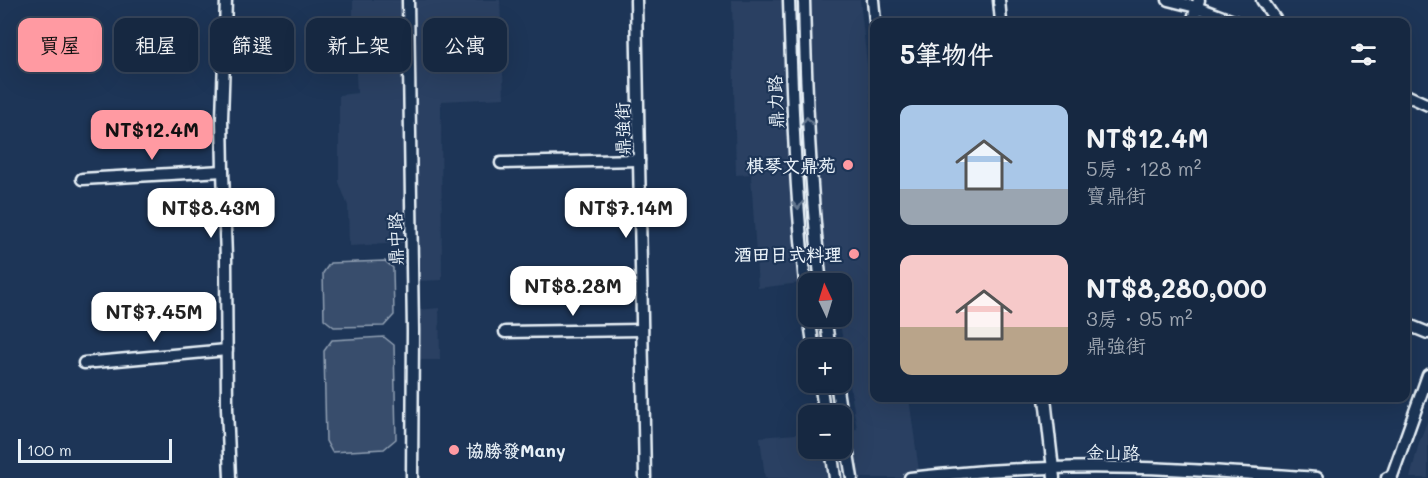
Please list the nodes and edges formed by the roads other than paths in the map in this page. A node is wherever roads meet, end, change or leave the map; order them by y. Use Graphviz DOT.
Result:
graph roads {
  1 [pos="226,0"];
  2 [pos="408,0"];
  3 [pos="636,0"];
  4 [pos="789,0"];
  5 [pos="804,0"];
  6 [pos="873,0"];
  7 [pos="999,0"];
  8 [pos="1168,0"];
  9 [pos="1262,0"];
  10 [pos="1198,4"];
  11 [pos="875,18"];
  12 [pos="1001,18"];
  13 [pos="1228,18"];
  14 [pos="1274,18"];
  15 [pos="1410,97"];
  16 [pos="1428,105"];
  17 [pos="639,160"];
  18 [pos="501,163"];
  19 [pos="223,171"];
  20 [pos="82,179"];
  21 [pos="804,273"];
  22 [pos="820,273"];
  23 [pos="1410,326"];
  24 [pos="642,330"];
  25 [pos="505,332"];
  26 [pos="1428,333"];
  27 [pos="227,350"];
  28 [pos="84,363"];
  29 [pos="1428,375"];
  30 [pos="1045,402"];
  31 [pos="833,459"];
  32 [pos="849,459"];
  33 [pos="1054,473"];
  34 [pos="230,478"];
  35 [pos="412,478"];
  36 [pos="645,478"];
  37 [pos="836,478"];
  38 [pos="852,478"];
  39 [pos="915,478"];
  40 [pos="1317,478"];
  41 [pos="1387,478"];
  1 -- 19 [label="street"];
  2 -- 35 [label="street, 鼎中路"];
  3 -- 17 [label="street, 鼎強街"];
  4 -- 21 [label="street, 鼎力路, one-way"];
  22 -- 5 [label="street, 鼎力路, one-way"];
  6 -- 11 [label="street"];
  7 -- 12 [label="street"];
  8 -- 10 [label="street"];
  9 -- 14 [label="street"];
  10 -- 13 [label="street"];
  15 -- 16 [label="street"];
  17 -- 18 [label="street"];
  17 -- 24 [label="street, 鼎強街"];
  19 -- 20 [label="street"];
  19 -- 27 [label="street"];
  23 -- 26 [label="street"];
  24 -- 25 [label="street"];
  24 -- 36 [label="street, 鼎強街"];
  27 -- 28 [label="street"];
  27 -- 34 [label="street"];
  29 -- 41 [label="street"];
  30 -- 33 [label="street"];
  31 -- 37 [label="street"];
  32 -- 38 [label="street"];
  33 -- 39 [label="street, 金山路"];
  33 -- 40 [label="street, 金山路"];
}
